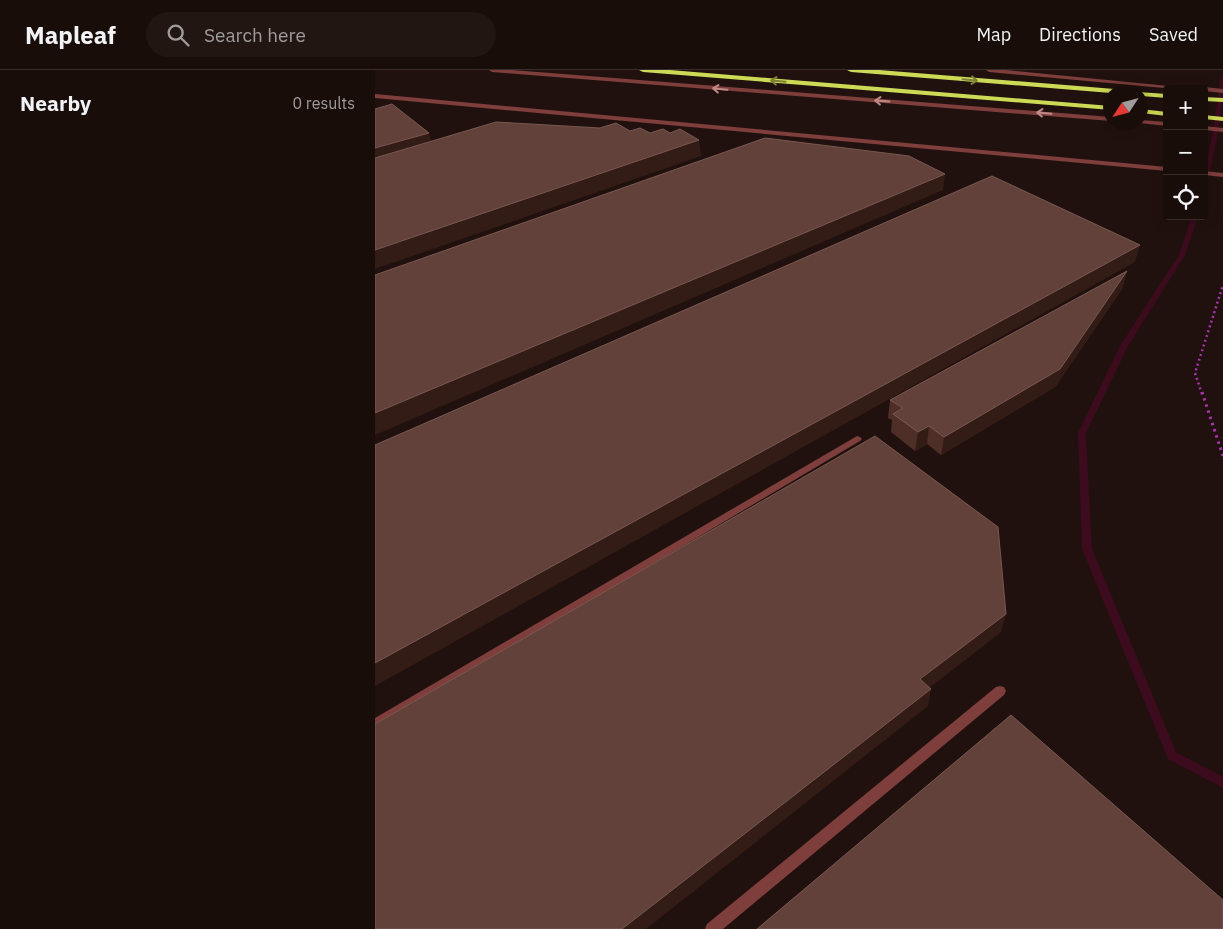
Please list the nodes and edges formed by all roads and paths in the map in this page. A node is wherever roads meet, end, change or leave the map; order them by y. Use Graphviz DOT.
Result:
graph roads {
  1 [pos="492,70"];
  2 [pos="643,70"];
  3 [pos="851,70"];
  4 [pos="989,70"];
  5 [pos="1163,86"];
  6 [pos="1103,90"];
  7 [pos="1208,90"];
  8 [pos="1223,91"];
  9 [pos="1148,95"];
  10 [pos="375,96"];
  11 [pos="1163,96"];
  12 [pos="1208,99"];
  13 [pos="1223,100"];
  14 [pos="1061,104"];
  15 [pos="1103,107"];
  16 [pos="1148,112"];
  17 [pos="1163,114"];
  18 [pos="1061,115"];
  19 [pos="1208,117"];
  20 [pos="1103,118"];
  21 [pos="1223,119"];
  22 [pos="1148,123"];
  23 [pos="1163,124"];
  24 [pos="1208,128"];
  25 [pos="1223,130"];
  26 [pos="1163,169"];
  27 [pos="1208,173"];
  28 [pos="1223,175"];
  29 [pos="1223,285"];
  30 [pos="857,439"];
  31 [pos="1223,456"];
  32 [pos="1001,691"];
  33 [pos="375,724"];
  34 [pos="712,929"];
  18 -- 1 [label="street, one-way"];
  14 -- 2 [label="highway, one-way"];
  3 -- 6 [label="highway, one-way"];
  4 -- 5 [label="street"];
  7 -- 8 [label="street"];
  9 -- 11 [label="highway"];
  10 -- 26 [label="street"];
  12 -- 13 [label="highway"];
  14 -- 15 [label="highway"];
  14 -- 18 [label="highway"];
  16 -- 17 [label="highway"];
  18 -- 20 [label="street"];
  19 -- 21 [label="highway"];
  22 -- 23 [label="street"];
  24 -- 25 [label="street"];
  27 -- 28 [label="street"];
  29 -- 31 [label="path"];
  30 -- 33 [label="street"];
  32 -- 34 [label="street"];
}
